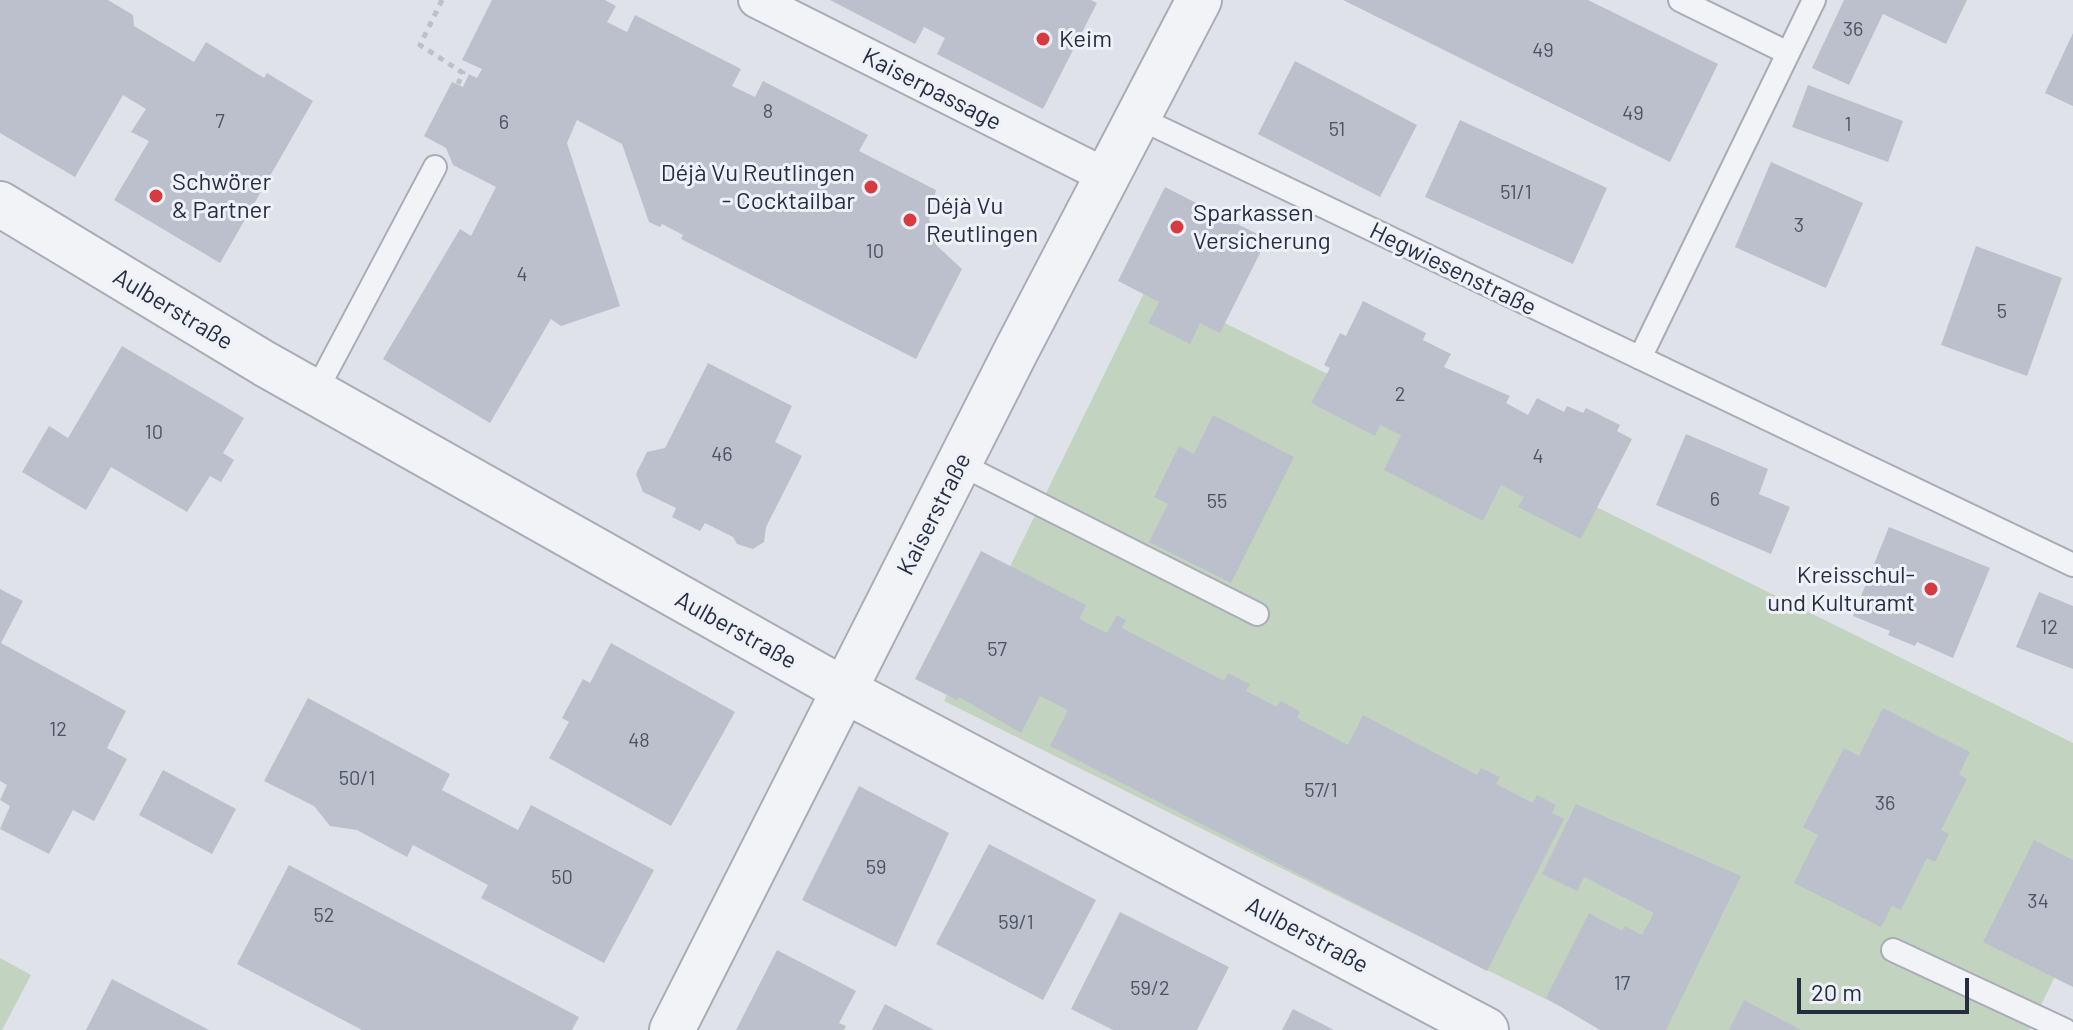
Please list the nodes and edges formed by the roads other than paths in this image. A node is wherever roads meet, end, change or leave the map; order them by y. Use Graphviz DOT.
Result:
graph roads {
  1 [pos="756,0"];
  2 [pos="1199,0"];
  3 [pos="1680,0"];
  4 [pos="1814,0"];
  5 [pos="1788,53"];
  6 [pos="1137,117"];
  7 [pos="435,167"];
  8 [pos="1108,177"];
  9 [pos="0,204"];
  10 [pos="1640,358"];
  11 [pos="315,393"];
  12 [pos="960,464"];
  13 [pos="2073,565"];
  14 [pos="1257,614"];
  15 [pos="844,690"];
  16 [pos="1893,950"];
  17 [pos="672,1030"];
  18 [pos="1486,1030"];
  19 [pos="2065,1030"];
  1 -- 8 [label="street, Kaiserpassage"];
  2 -- 6 [label="street, Kaiserstraße"];
  3 -- 5 [label="lane"];
  4 -- 5 [label="lane"];
  5 -- 10 [label="lane"];
  6 -- 8 [label="street, Kaiserstraße"];
  6 -- 10 [label="lane, Hegwiesenstraße"];
  7 -- 11 [label="lane"];
  8 -- 12 [label="street, Kaiserstraße"];
  9 -- 11 [label="street, Aulberstraße"];
  10 -- 13 [label="lane, Hegwiesenstraße"];
  11 -- 15 [label="street, Aulberstraße"];
  12 -- 14 [label="lane"];
  12 -- 15 [label="street, Kaiserstraße"];
  15 -- 17 [label="street, Kaiserstraße"];
  15 -- 18 [label="street, Aulberstraße"];
  16 -- 19 [label="lane"];
}
